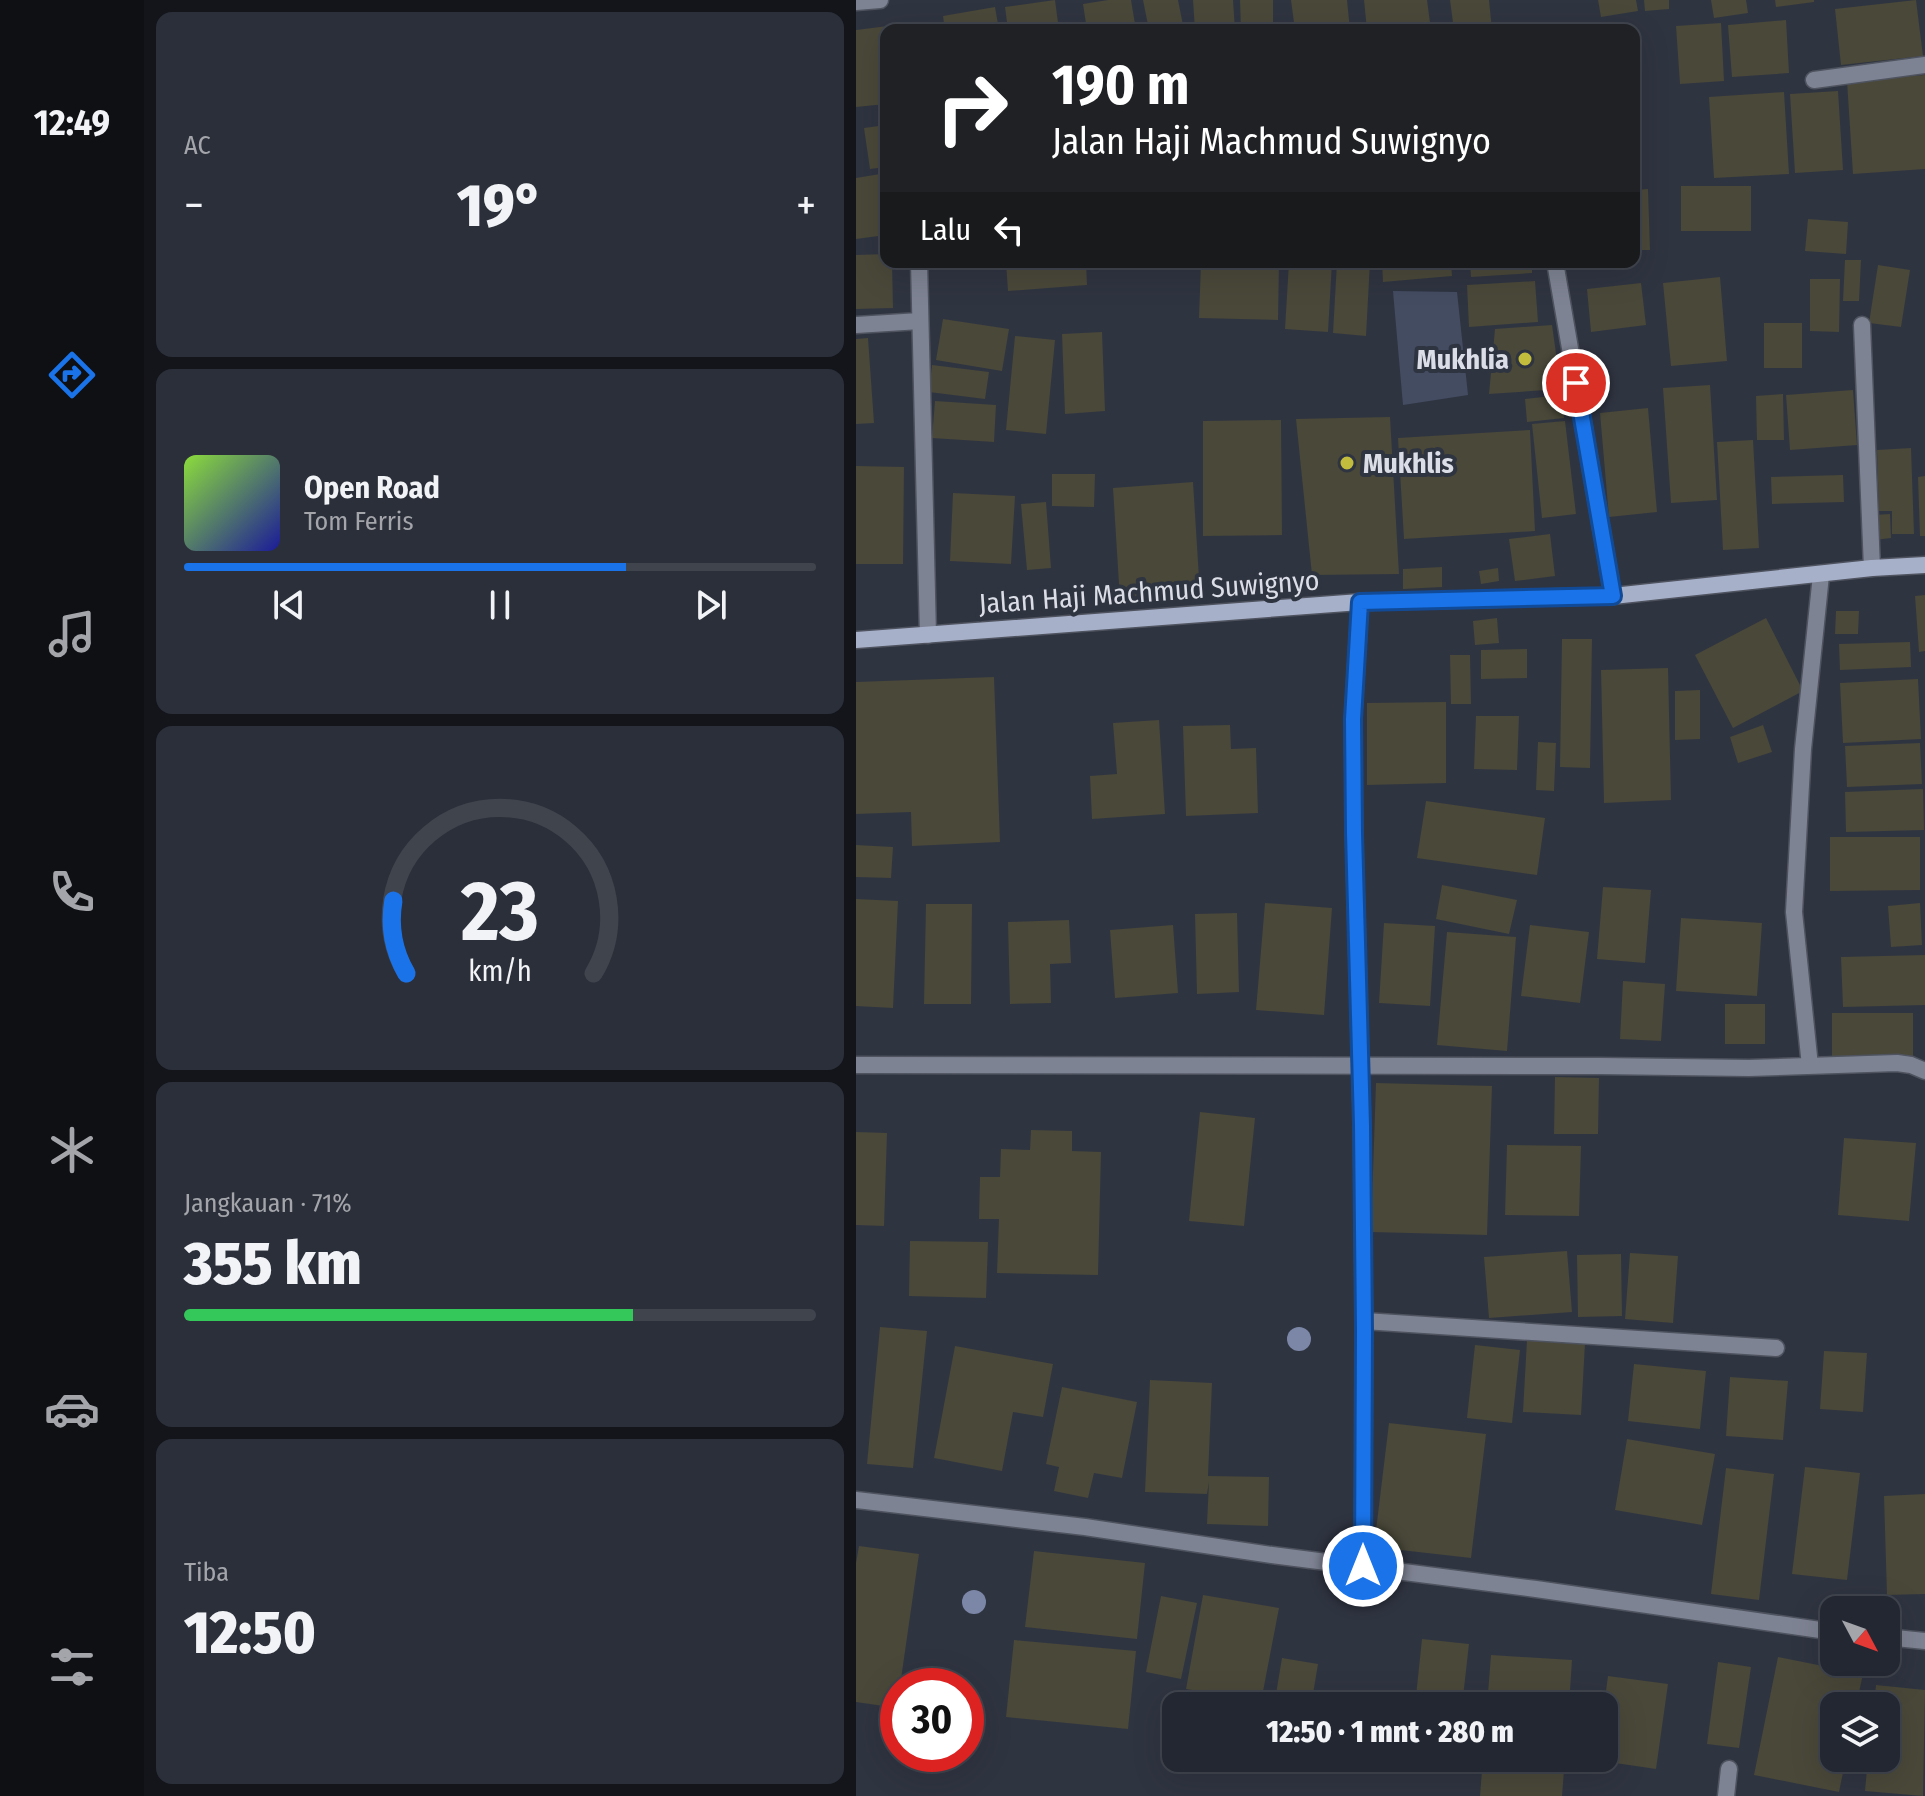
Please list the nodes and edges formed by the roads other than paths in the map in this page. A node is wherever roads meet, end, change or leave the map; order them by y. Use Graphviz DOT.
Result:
graph roads {
  1 [pos="880,0"];
  2 [pos="856,2"];
  3 [pos="1925,65"];
  4 [pos="1814,80"];
  5 [pos="919,268"];
  6 [pos="1556,268"];
  7 [pos="920,321"];
  8 [pos="856,325"];
  9 [pos="1862,325"];
  10 [pos="1925,565"];
  11 [pos="1872,568"];
  12 [pos="1821,575"];
  13 [pos="1613,596"];
  14 [pos="1360,602"];
  15 [pos="928,635"];
  16 [pos="856,640"];
  17 [pos="856,1065"];
  18 [pos="1361,1065"];
  19 [pos="1810,1066"];
  20 [pos="1925,1071"];
  21 [pos="1364,1321"];
  22 [pos="1776,1348"];
  23 [pos="856,1500"];
  24 [pos="1363,1566"];
  25 [pos="1820,1630"];
  26 [pos="1900,1638"];
  27 [pos="1925,1641"];
  28 [pos="1729,1769"];
  29 [pos="1726,1796"];
  1 -- 2 [label="street"];
  3 -- 4 [label="street"];
  5 -- 7 [label="street"];
  6 -- 13 [label="street"];
  7 -- 8 [label="street"];
  7 -- 15 [label="street"];
  9 -- 11 [label="street"];
  10 -- 11 [label="street, Jalan Haji Machmud Suwignyo"];
  11 -- 12 [label="street, Jalan Haji Machmud Suwignyo"];
  12 -- 13 [label="street, Jalan Haji Machmud Suwignyo"];
  12 -- 19 [label="street"];
  13 -- 14 [label="street, Jalan Haji Machmud Suwignyo"];
  14 -- 15 [label="street, Jalan Haji Machmud Suwignyo"];
  14 -- 18 [label="street"];
  15 -- 16 [label="street, Jalan Haji Machmud Suwignyo"];
  17 -- 18 [label="street"];
  18 -- 19 [label="street"];
  18 -- 21 [label="street"];
  19 -- 20 [label="street"];
  21 -- 22 [label="street"];
  21 -- 24 [label="street"];
  23 -- 24 [label="street"];
  24 -- 25 [label="street"];
  26 -- 27 [label="street"];
  28 -- 29 [label="street"];
}
